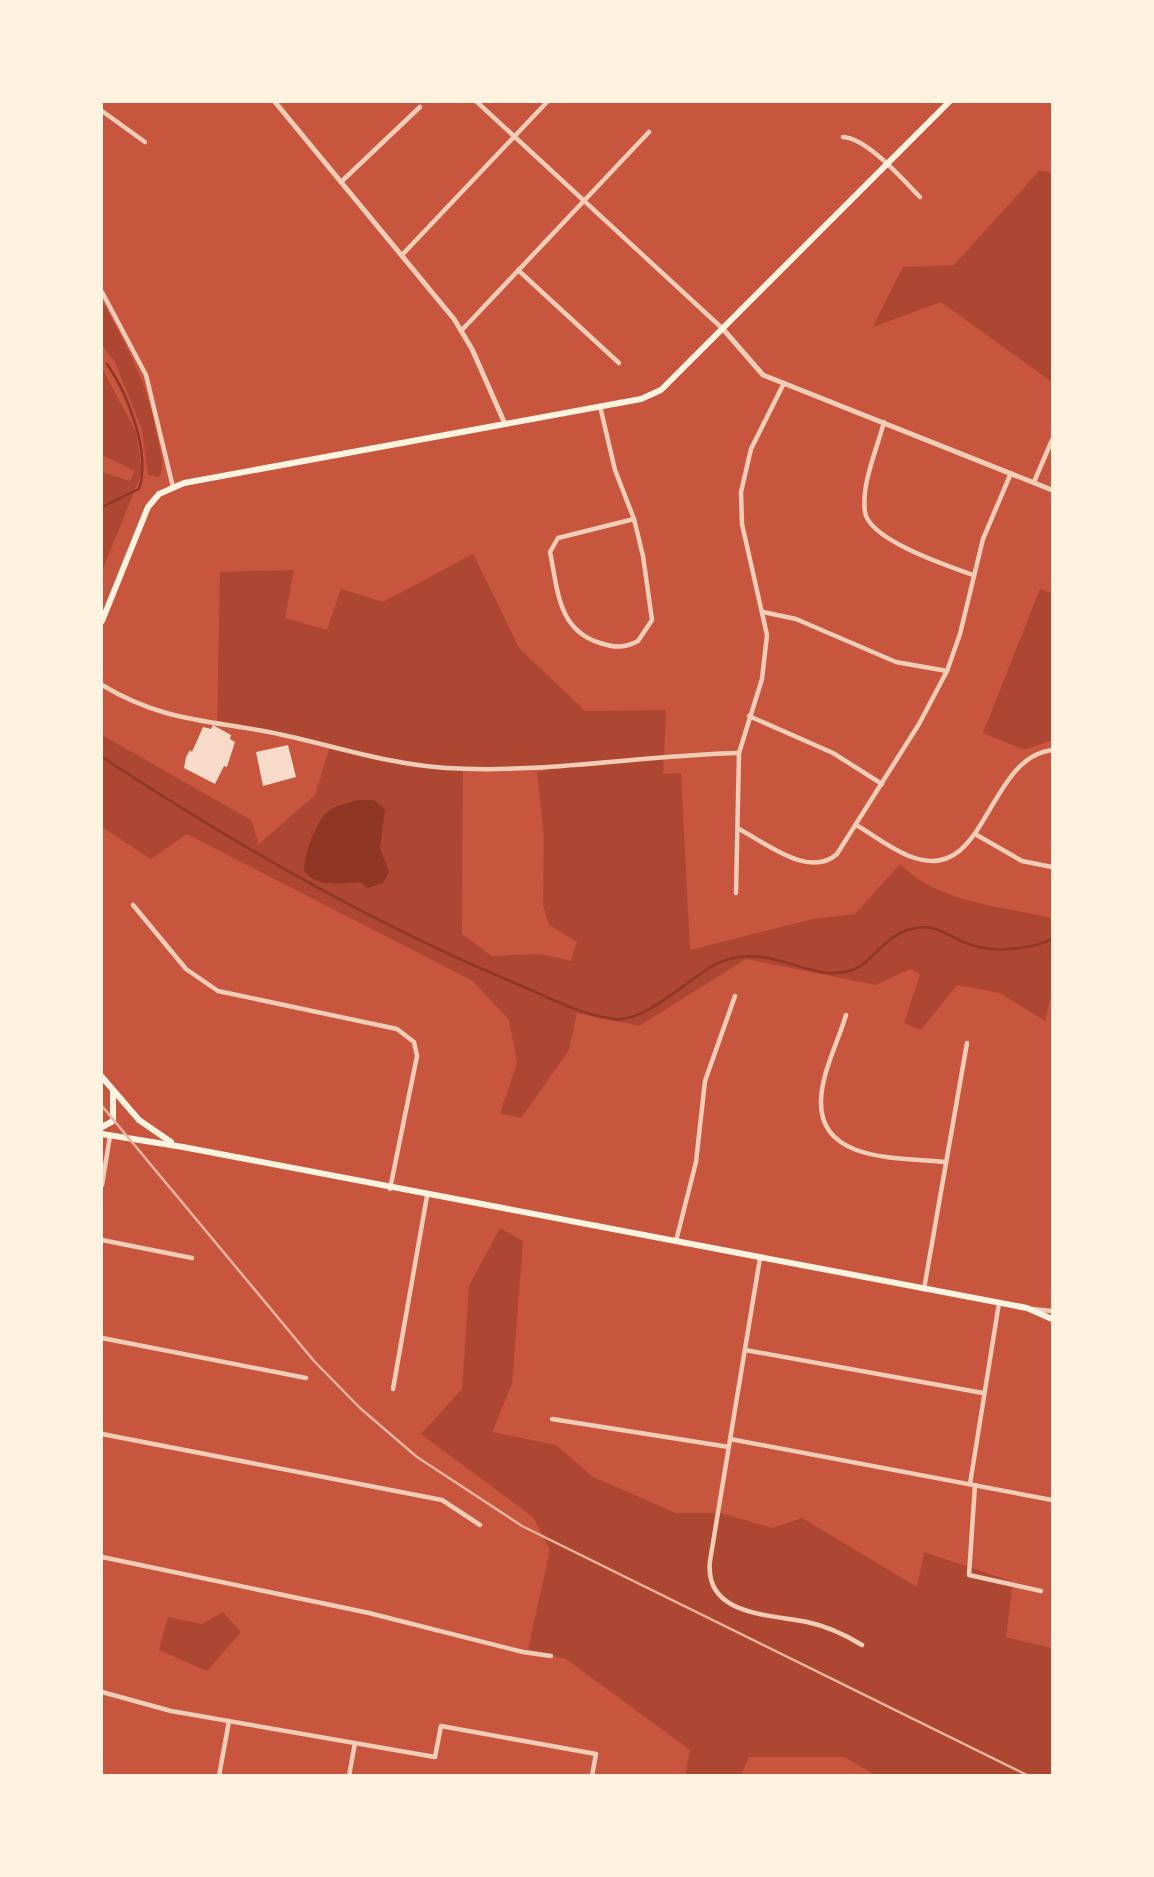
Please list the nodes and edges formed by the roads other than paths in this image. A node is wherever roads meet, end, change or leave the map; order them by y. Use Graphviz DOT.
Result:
graph roads {
  1 [pos="275,102"];
  2 [pos="477,102"];
  3 [pos="547,102"];
  4 [pos="949,102"];
  5 [pos="420,107"];
  6 [pos="102,111"];
  7 [pos="649,132"];
  8 [pos="514,136"];
  9 [pos="843,137"];
  10 [pos="145,142"];
  11 [pos="886,164"];
  12 [pos="341,182"];
  13 [pos="920,197"];
  14 [pos="584,201"];
  15 [pos="402,255"];
  16 [pos="518,270"];
  17 [pos="102,292"];
  18 [pos="723,329"];
  19 [pos="461,331"];
  20 [pos="619,363"];
  21 [pos="784,383"];
  22 [pos="600,407"];
  23 [pos="884,422"];
  24 [pos="505,424"];
  25 [pos="1052,440"];
  26 [pos="1011,473"];
  27 [pos="1034,482"];
  28 [pos="173,487"];
  29 [pos="1052,490"];
  30 [pos="634,519"];
  31 [pos="973,575"];
  32 [pos="763,612"];
  33 [pos="102,621"];
  34 [pos="947,671"];
  35 [pos="102,685"];
  36 [pos="749,716"];
  37 [pos="1052,750"];
  38 [pos="739,753"];
  39 [pos="882,783"];
  40 [pos="856,825"];
  41 [pos="739,829"];
  42 [pos="975,834"];
  43 [pos="1052,867"];
  44 [pos="736,893"];
  45 [pos="132,905"];
  46 [pos="735,996"];
  47 [pos="846,1015"];
  48 [pos="967,1043"];
  49 [pos="102,1077"];
  50 [pos="112,1090"];
  51 [pos="113,1121"];
  52 [pos="102,1127"];
  53 [pos="102,1134"];
  54 [pos="110,1136"];
  55 [pos="183,1147"];
  56 [pos="946,1162"];
  57 [pos="102,1185"];
  58 [pos="390,1189"];
  59 [pos="427,1196"];
  60 [pos="102,1240"];
  61 [pos="676,1242"];
  62 [pos="192,1258"];
  63 [pos="760,1258"];
  64 [pos="923,1289"];
  65 [pos="999,1303"];
  66 [pos="1027,1308"];
  67 [pos="1052,1311"];
  68 [pos="1052,1319"];
  69 [pos="102,1338"];
  70 [pos="745,1350"];
  71 [pos="306,1378"];
  72 [pos="393,1389"];
  73 [pos="983,1393"];
  74 [pos="552,1419"];
  75 [pos="102,1434"];
  76 [pos="730,1438"];
  77 [pos="729,1447"];
  78 [pos="972,1485"];
  79 [pos="1052,1500"];
  80 [pos="480,1525"];
  81 [pos="102,1557"];
  82 [pos="1041,1591"];
  83 [pos="862,1645"];
  84 [pos="551,1656"];
  85 [pos="102,1692"];
  86 [pos="229,1721"];
  87 [pos="355,1743"];
  88 [pos="219,1776"];
  89 [pos="349,1776"];
  90 [pos="592,1776"];
  1 -- 12 [label="street"];
  2 -- 8 [label="street"];
  3 -- 8 [label="street"];
  4 -- 11 [label="main road"];
  5 -- 12 [label="street"];
  6 -- 10 [label="street"];
  7 -- 14 [label="street"];
  8 -- 14 [label="street"];
  8 -- 15 [label="street"];
  9 -- 11 [label="street"];
  11 -- 13 [label="street"];
  11 -- 18 [label="main road"];
  12 -- 15 [label="street"];
  14 -- 16 [label="street"];
  14 -- 18 [label="street"];
  15 -- 19 [label="street"];
  16 -- 19 [label="street"];
  16 -- 20 [label="street"];
  17 -- 28 [label="street"];
  18 -- 21 [label="street"];
  18 -- 22 [label="main road"];
  19 -- 24 [label="street"];
  21 -- 23 [label="street"];
  21 -- 32 [label="street"];
  22 -- 24 [label="main road"];
  22 -- 30 [label="street"];
  23 -- 26 [label="street"];
  23 -- 31 [label="street"];
  24 -- 28 [label="main road"];
  25 -- 27 [label="street"];
  26 -- 27 [label="street"];
  26 -- 31 [label="street"];
  27 -- 29 [label="street"];
  28 -- 33 [label="main road"];
  30 -- 30 [label="street"];
  31 -- 34 [label="street"];
  32 -- 34 [label="street"];
  32 -- 36 [label="street"];
  34 -- 39 [label="street"];
  35 -- 38 [label="street"];
  36 -- 38 [label="street"];
  36 -- 39 [label="street"];
  37 -- 42 [label="street"];
  38 -- 41 [label="street"];
  39 -- 40 [label="street"];
  40 -- 41 [label="street"];
  40 -- 42 [label="street"];
  41 -- 44 [label="street"];
  42 -- 43 [label="street"];
  45 -- 58 [label="street"];
  46 -- 61 [label="street"];
  47 -- 56 [label="street"];
  48 -- 56 [label="street"];
  49 -- 50 [label="main road"];
  50 -- 51 [label="main road"];
  50 -- 55 [label="main road"];
  51 -- 52 [label="main road"];
  51 -- 54 [label="main road"];
  53 -- 54 [label="main road"];
  54 -- 55 [label="main road"];
  54 -- 57 [label="street"];
  55 -- 58 [label="main road"];
  56 -- 64 [label="street"];
  58 -- 59 [label="main road"];
  59 -- 61 [label="main road"];
  59 -- 72 [label="street"];
  60 -- 62 [label="street"];
  61 -- 63 [label="main road"];
  63 -- 64 [label="main road"];
  63 -- 70 [label="street"];
  64 -- 65 [label="main road"];
  65 -- 66 [label="main road"];
  65 -- 73 [label="street"];
  66 -- 67 [label="street"];
  66 -- 68 [label="main road"];
  69 -- 71 [label="street"];
  70 -- 73 [label="street"];
  70 -- 76 [label="street"];
  73 -- 78 [label="street"];
  74 -- 77 [label="street"];
  75 -- 80 [label="street"];
  76 -- 77 [label="street"];
  76 -- 78 [label="street"];
  77 -- 83 [label="street"];
  78 -- 79 [label="street"];
  78 -- 82 [label="street"];
  81 -- 84 [label="street"];
  85 -- 86 [label="street"];
  86 -- 87 [label="street"];
  86 -- 88 [label="street"];
  87 -- 89 [label="street"];
  87 -- 90 [label="street"];
}
